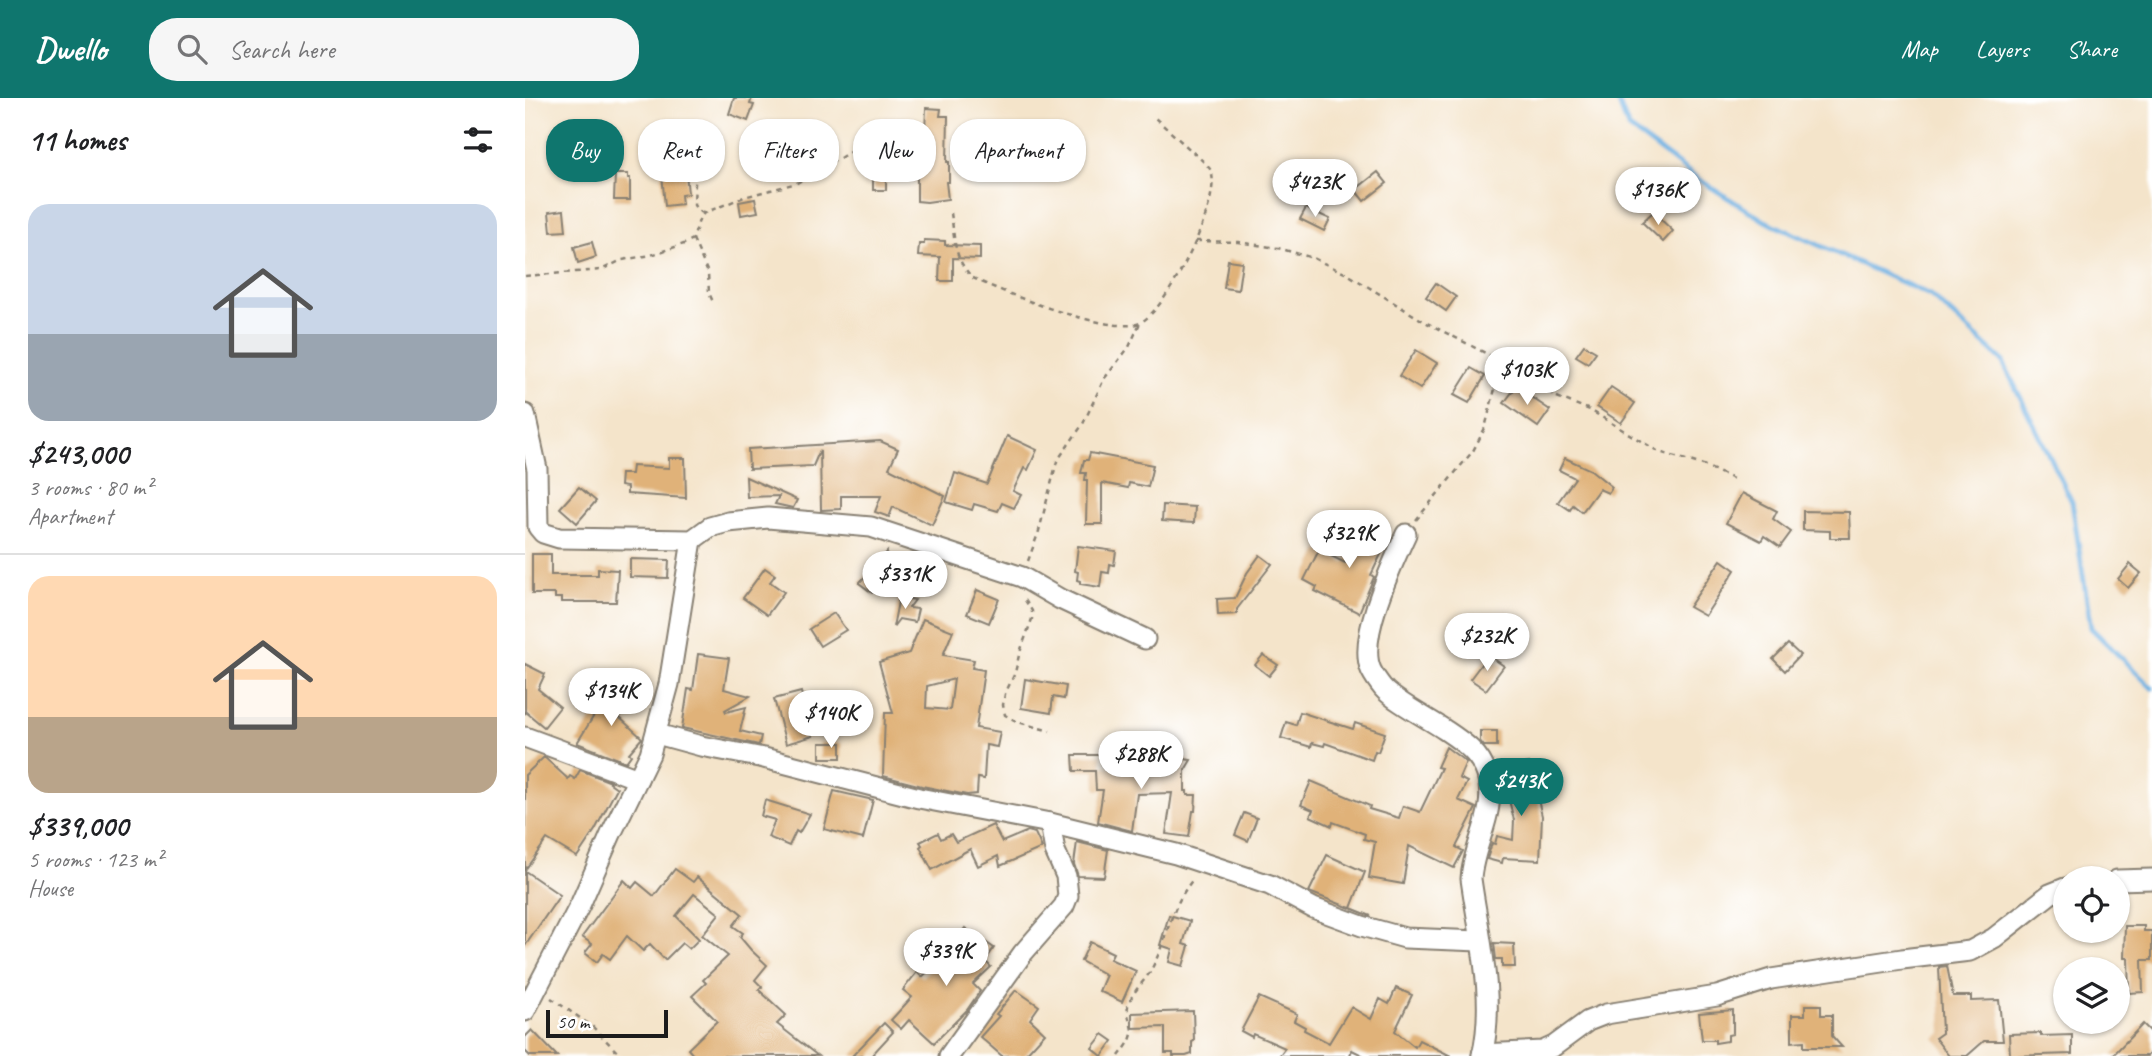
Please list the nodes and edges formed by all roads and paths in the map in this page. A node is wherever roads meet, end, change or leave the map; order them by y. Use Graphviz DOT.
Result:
graph roads {
  1 [pos="1155,118"];
  2 [pos="851,152"];
  3 [pos="696,182"];
  4 [pos="704,213"];
  5 [pos="951,213"];
  6 [pos="693,239"];
  7 [pos="1196,241"];
  8 [pos="525,276"];
  9 [pos="714,304"];
  10 [pos="1141,321"];
  11 [pos="1497,359"];
  12 [pos="525,414"];
  13 [pos="1733,479"];
  14 [pos="1406,534"];
  15 [pos="692,540"];
  16 [pos="1025,578"];
  17 [pos="1145,639"];
  18 [pos="1050,731"];
  19 [pos="657,734"];
  20 [pos="525,737"];
  21 [pos="638,779"];
  22 [pos="1050,823"];
  23 [pos="1206,864"];
  24 [pos="2152,879"];
  25 [pos="2130,880"];
  26 [pos="2053,893"];
  27 [pos="1479,942"];
  28 [pos="537,989"];
  29 [pos="525,1011"];
  30 [pos="1482,1055"];
  31 [pos="621,1056"];
  32 [pos="949,1056"];
  33 [pos="1119,1056"];
  1 -- 7 [label="path"];
  2 -- 4 [label="path"];
  3 -- 4 [label="path"];
  4 -- 6 [label="path"];
  5 -- 10 [label="path"];
  6 -- 8 [label="path"];
  6 -- 9 [label="path"];
  7 -- 10 [label="path"];
  7 -- 11 [label="path"];
  10 -- 16 [label="path"];
  11 -- 13 [label="path"];
  11 -- 14 [label="path"];
  12 -- 15 [label="street"];
  14 -- 27 [label="street"];
  15 -- 16 [label="street"];
  15 -- 19 [label="street"];
  16 -- 17 [label="street"];
  16 -- 18 [label="path"];
  19 -- 21 [label="street"];
  19 -- 22 [label="street"];
  20 -- 21 [label="street"];
  21 -- 28 [label="street"];
  22 -- 23 [label="street"];
  22 -- 32 [label="street"];
  23 -- 27 [label="street"];
  23 -- 33 [label="path"];
  24 -- 25 [label="street"];
  26 -- 30 [label="street"];
  27 -- 30 [label="street"];
  28 -- 29 [label="street"];
  28 -- 31 [label="path"];
}
